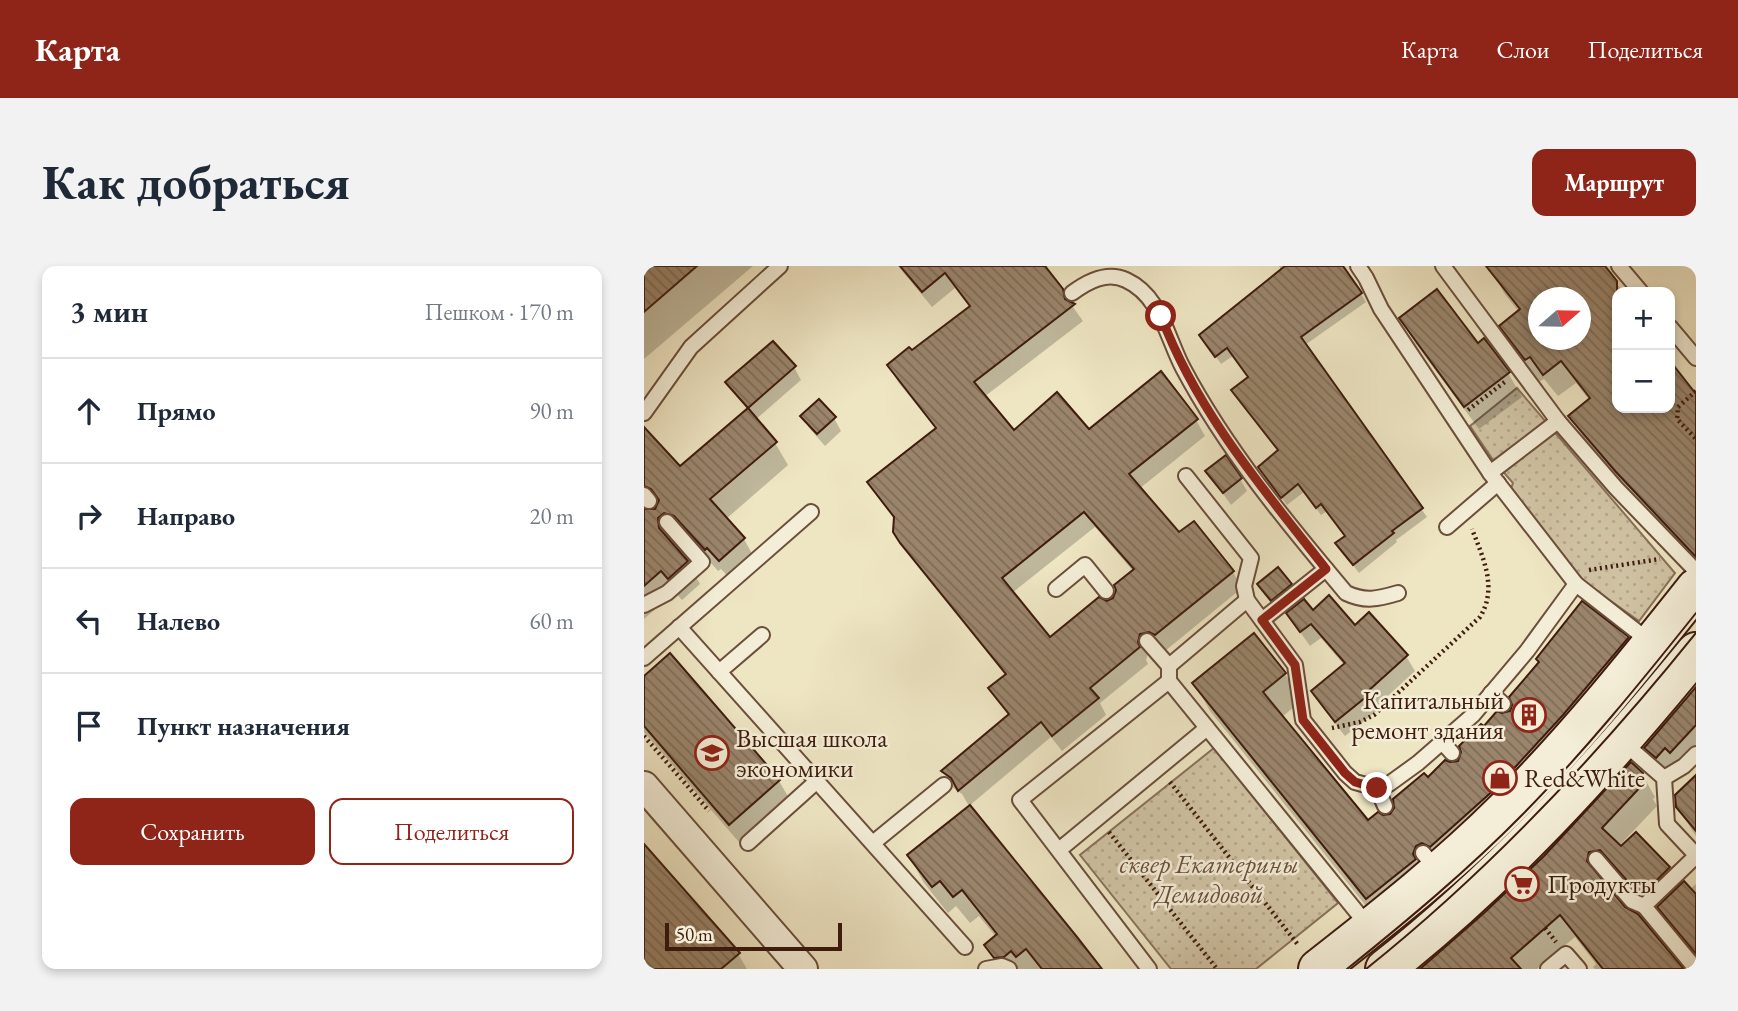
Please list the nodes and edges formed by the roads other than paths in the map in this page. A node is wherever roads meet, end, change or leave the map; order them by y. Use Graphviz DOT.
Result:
graph roads {
  1 [pos="780,266"];
  2 [pos="1358,266"];
  3 [pos="1443,266"];
  4 [pos="1619,266"];
  5 [pos="1637,287"];
  6 [pos="1072,293"];
  7 [pos="1675,333"];
  8 [pos="1696,358"];
  9 [pos="644,413"];
  10 [pos="1558,421"];
  11 [pos="1186,476"];
  12 [pos="1494,478"];
  13 [pos="811,512"];
  14 [pos="667,522"];
  15 [pos="1447,527"];
  16 [pos="1326,569"];
  17 [pos="1696,571"];
  18 [pos="1576,584"];
  19 [pos="1696,588"];
  20 [pos="1056,589"];
  21 [pos="1107,591"];
  22 [pos="1398,593"];
  23 [pos="1247,600"];
  24 [pos="644,605"];
  25 [pos="1262,620"];
  26 [pos="679,627"];
  27 [pos="1640,634"];
  28 [pos="762,635"];
  29 [pos="1147,641"];
  30 [pos="1696,652"];
  31 [pos="644,657"];
  32 [pos="719,672"];
  33 [pos="1169,673"];
  34 [pos="1491,693"];
  35 [pos="1503,704"];
  36 [pos="1207,728"];
  37 [pos="1622,741"];
  38 [pos="1696,754"];
  39 [pos="1664,778"];
  40 [pos="817,781"];
  41 [pos="944,785"];
  42 [pos="644,786"];
  43 [pos="1377,788"];
  44 [pos="1385,806"];
  45 [pos="748,843"];
  46 [pos="873,843"];
  47 [pos="1059,850"];
  48 [pos="1696,856"];
  49 [pos="1596,859"];
  50 [pos="1644,906"];
  51 [pos="1370,928"];
  52 [pos="965,947"];
  53 [pos="1310,959"];
  54 [pos="803,969"];
  55 [pos="986,969"];
  56 [pos="1009,969"];
  57 [pos="1149,969"];
  58 [pos="1385,969"];
  59 [pos="1548,969"];
  60 [pos="1579,969"];
  61 [pos="1696,969"];
  1 -- 9 [label="lane"];
  2 -- 12 [label="lane"];
  3 -- 10 [label="lane"];
  4 -- 5 [label="lane"];
  6 -- 16 [label="lane"];
  7 -- 8 [label="lane"];
  10 -- 12 [label="lane"];
  10 -- 17 [label="lane"];
  11 -- 23 [label="lane"];
  12 -- 15 [label="lane"];
  12 -- 18 [label="lane"];
  13 -- 26 [label="lane"];
  14 -- 24 [label="lane"];
  16 -- 22 [label="lane"];
  16 -- 25 [label="lane"];
  18 -- 27 [label="lane"];
  18 -- 34 [label="lane"];
  19 -- 51 [label="main road"];
  20 -- 21 [label="lane"];
  23 -- 25 [label="lane"];
  23 -- 33 [label="lane"];
  25 -- 43 [label="lane"];
  26 -- 31 [label="lane"];
  26 -- 32 [label="lane"];
  28 -- 32 [label="lane"];
  29 -- 33 [label="lane"];
  30 -- 37 [label="main road"];
  32 -- 40 [label="lane"];
  33 -- 36 [label="lane"];
  33 -- 47 [label="lane"];
  34 -- 35 [label="lane"];
  34 -- 43 [label="lane"];
  36 -- 47 [label="lane"];
  36 -- 51 [label="lane"];
  37 -- 39 [label="lane"];
  37 -- 58 [label="main road"];
  38 -- 39 [label="lane"];
  39 -- 48 [label="lane"];
  40 -- 45 [label="lane"];
  40 -- 46 [label="lane"];
  41 -- 46 [label="lane"];
  42 -- 54 [label="street"];
  43 -- 44 [label="lane"];
  46 -- 52 [label="lane"];
  47 -- 57 [label="lane"];
  48 -- 50 [label="lane"];
  49 -- 50 [label="lane"];
  50 -- 61 [label="lane"];
  51 -- 53 [label="main road"];
  55 -- 56 [label="lane"];
  59 -- 60 [label="lane"];
}
